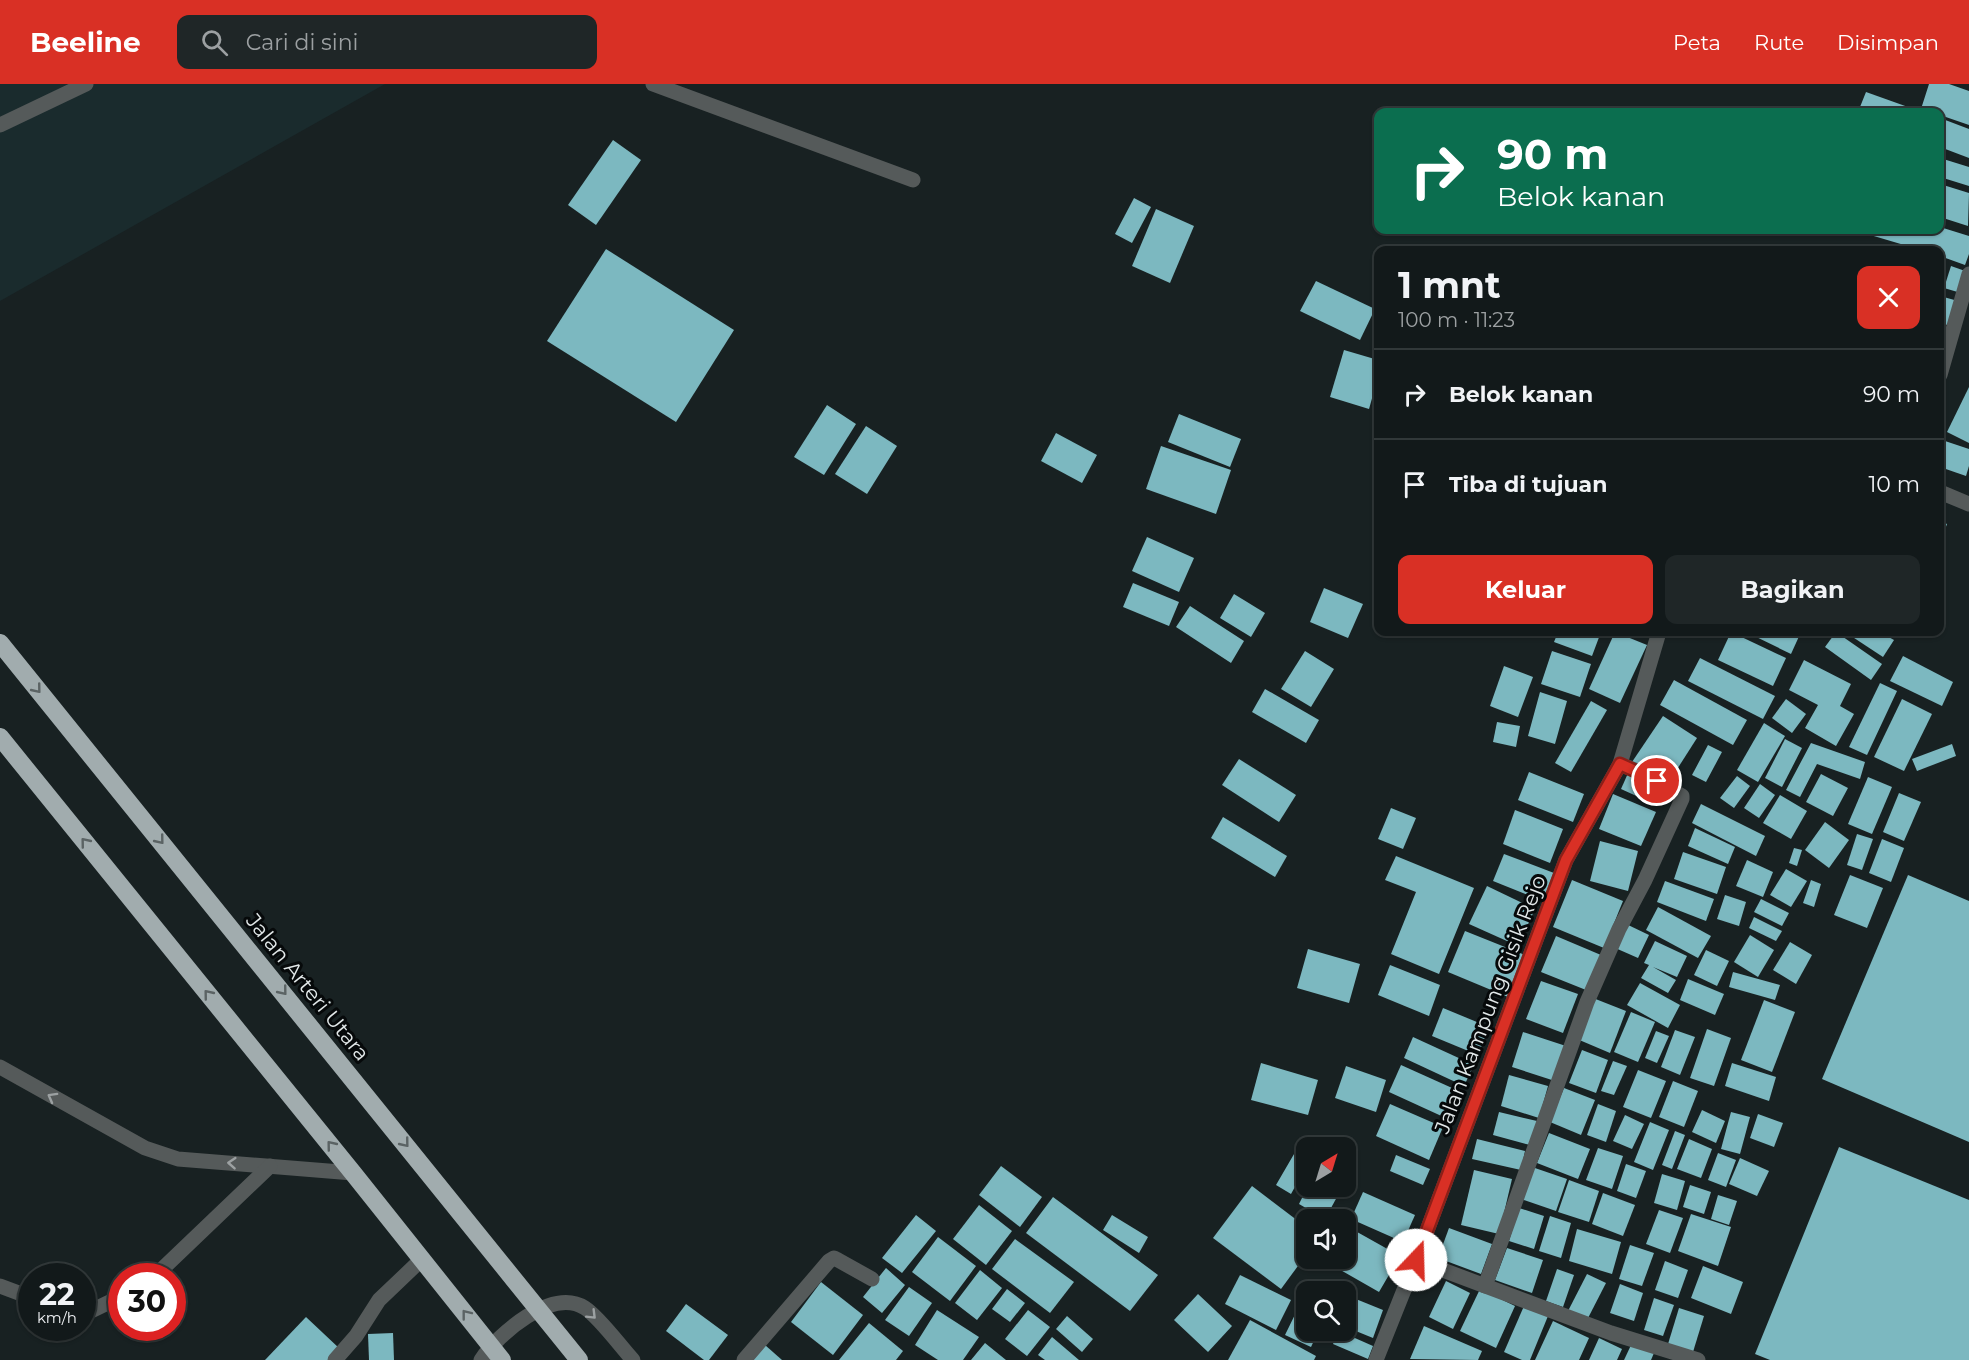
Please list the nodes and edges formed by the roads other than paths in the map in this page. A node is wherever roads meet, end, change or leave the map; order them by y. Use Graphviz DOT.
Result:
graph roads {
  1 [pos="86,84"];
  2 [pos="653,84"];
  3 [pos="0,125"];
  4 [pos="914,180"];
  5 [pos="1969,274"];
  6 [pos="1944,361"];
  7 [pos="1944,494"];
  8 [pos="1969,504"];
  9 [pos="1658,636"];
  10 [pos="0,643"];
  11 [pos="0,737"];
  12 [pos="1620,764"];
  13 [pos="0,1067"];
  14 [pos="270,1166"];
  15 [pos="353,1173"];
  16 [pos="422,1259"];
  17 [pos="1416,1260"];
  18 [pos="169,1263"];
  19 [pos="872,1279"];
  20 [pos="0,1286"];
  21 [pos="1485,1286"];
  22 [pos="18,1293"];
  23 [pos="538,1308"];
  24 [pos="486,1353"];
  25 [pos="335,1360"];
  26 [pos="502,1360"];
  27 [pos="579,1360"];
  28 [pos="633,1360"];
  29 [pos="744,1360"];
  30 [pos="1376,1360"];
  31 [pos="1698,1360"];
  1 -- 3 [label="street"];
  2 -- 4 [label="street"];
  5 -- 6 [label="street"];
  7 -- 8 [label="street"];
  9 -- 12 [label="street, Jalan Kampung Gisik Rejo"];
  10 -- 23 [label="highway, Jalan Arteri Utara, one-way"];
  15 -- 11 [label="highway, one-way"];
  12 -- 17 [label="street, Jalan Kampung Gisik Rejo"];
  12 -- 21 [label="street"];
  14 -- 13 [label="street, one-way"];
  14 -- 15 [label="street"];
  14 -- 18 [label="street"];
  15 -- 16 [label="highway"];
  24 -- 16 [label="highway, one-way"];
  16 -- 25 [label="street"];
  17 -- 21 [label="street"];
  17 -- 30 [label="street, Jalan Kampung Gisik Rejo"];
  19 -- 29 [label="street"];
  20 -- 22 [label="street"];
  21 -- 31 [label="street"];
  23 -- 24 [label="street"];
  23 -- 27 [label="highway, Jalan Arteri Utara"];
  23 -- 28 [label="street, one-way"];
  24 -- 26 [label="highway"];
}
